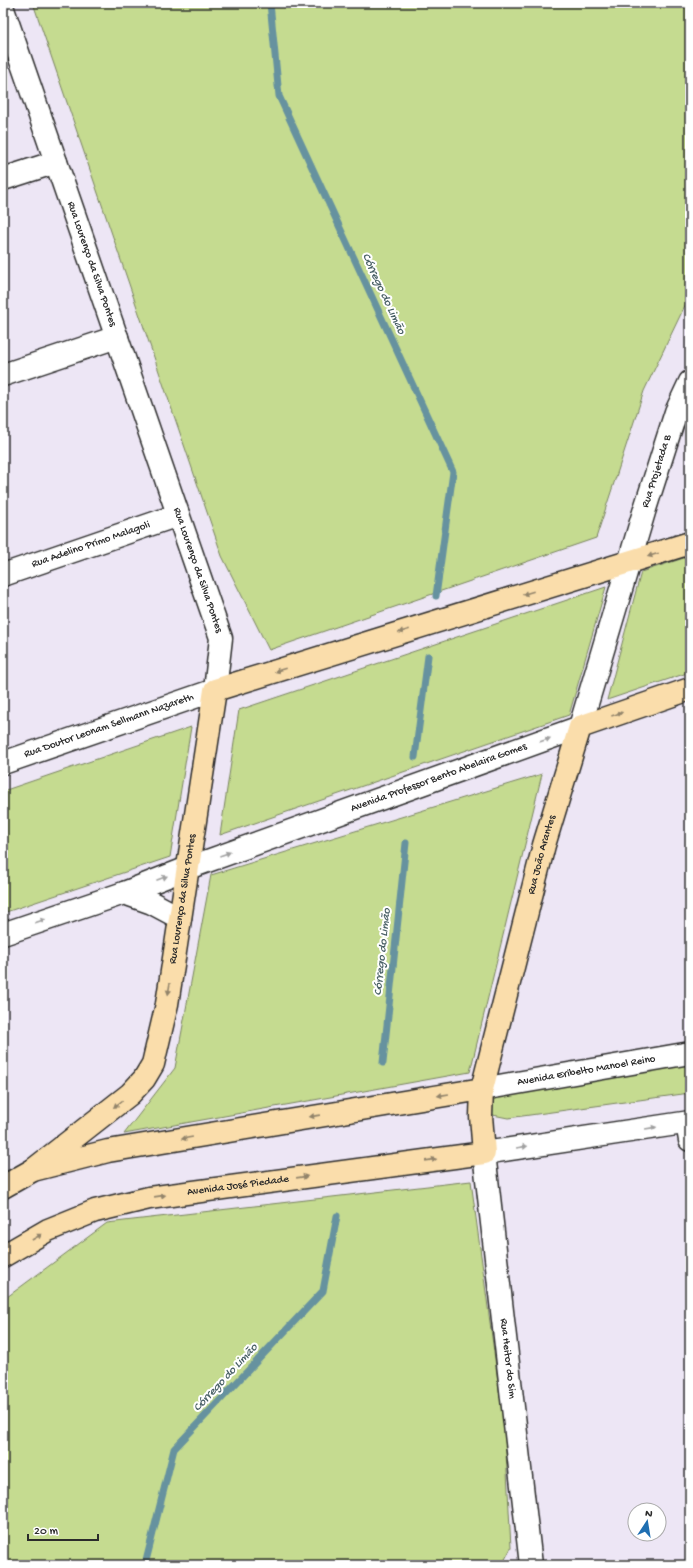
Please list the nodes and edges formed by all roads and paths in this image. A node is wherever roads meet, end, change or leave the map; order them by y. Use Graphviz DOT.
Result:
graph roads {
  1 [pos="3,9"];
  2 [pos="56,162"];
  3 [pos="3,179"];
  4 [pos="117,337"];
  5 [pos="3,375"];
  6 [pos="690,382"];
  7 [pos="178,515"];
  8 [pos="690,543"];
  9 [pos="628,562"];
  10 [pos="3,575"];
  11 [pos="690,689"];
  12 [pos="216,690"];
  13 [pos="580,727"];
  14 [pos="3,762"];
  15 [pos="188,868"];
  16 [pos="124,893"];
  17 [pos="180,918"];
  18 [pos="3,934"];
  19 [pos="690,1053"];
  20 [pos="482,1089"];
  21 [pos="689,1128"];
  22 [pos="484,1153"];
  23 [pos="33,1170"];
  24 [pos="3,1187"];
  25 [pos="3,1256"];
  26 [pos="531,1565"];
  1 -- 2 [label="street, Rua Lourenço da Silva Pontes"];
  2 -- 3 [label="street"];
  2 -- 4 [label="street, Rua Lourenço da Silva Pontes"];
  4 -- 5 [label="street"];
  4 -- 7 [label="street, Rua Lourenço da Silva Pontes"];
  6 -- 9 [label="street, Rua Projetada B"];
  7 -- 10 [label="street, Rua Adelino Primo Malagoli"];
  7 -- 12 [label="street, Rua Lourenço da Silva Pontes"];
  8 -- 9 [label="main road, one-way"];
  9 -- 12 [label="main road, one-way"];
  9 -- 13 [label="street, Rua João Arantes"];
  13 -- 11 [label="main road, Avenida Professor Bento Abelaira Gomes, one-way"];
  12 -- 14 [label="street, Rua Doutor Leonam Sellmann Nazareth"];
  12 -- 15 [label="main road, Rua Lourenço da Silva Pontes"];
  15 -- 13 [label="street, Avenida Professor Bento Abelaira Gomes, one-way"];
  13 -- 20 [label="main road, Rua João Arantes"];
  16 -- 15 [label="street, one-way"];
  15 -- 17 [label="main road, Rua Lourenço da Silva Pontes"];
  16 -- 17 [label="street"];
  18 -- 16 [label="street, one-way"];
  17 -- 23 [label="main road, Rua Lourenço da Silva Pontes, one-way"];
  19 -- 20 [label="street, Avenida Eribelto Manoel Reino"];
  20 -- 22 [label="main road, Rua João Arantes"];
  20 -- 23 [label="main road, one-way"];
  22 -- 21 [label="street, one-way"];
  25 -- 22 [label="main road, Avenida José Piedade, one-way"];
  22 -- 26 [label="street, Rua Heitor do Sim"];
  23 -- 24 [label="main road"];
}
